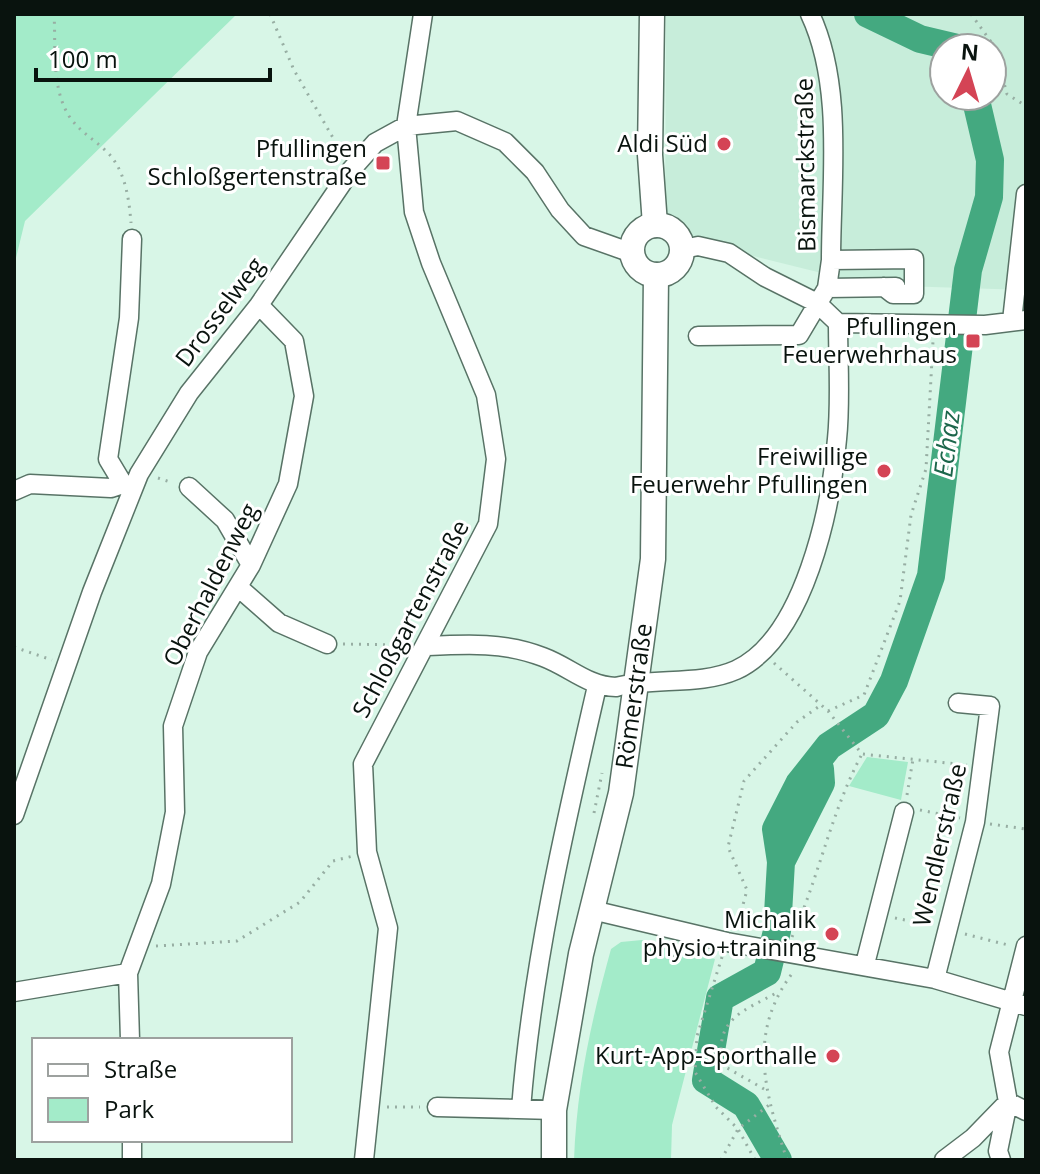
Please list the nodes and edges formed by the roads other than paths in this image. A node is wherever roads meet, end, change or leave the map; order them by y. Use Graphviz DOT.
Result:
graph roads {
  1 [pos="423,14"];
  2 [pos="652,14"];
  3 [pos="813,20"];
  4 [pos="406,126"];
  5 [pos="1026,194"];
  6 [pos="655,225"];
  7 [pos="132,239"];
  8 [pos="683,249"];
  9 [pos="632,253"];
  10 [pos="831,260"];
  11 [pos="873,260"];
  12 [pos="656,275"];
  13 [pos="877,287"];
  14 [pos="822,295"];
  15 [pos="259,305"];
  16 [pos="1019,321"];
  17 [pos="838,323"];
  18 [pos="698,336"];
  19 [pos="128,486"];
  20 [pos="189,487"];
  21 [pos="14,491"];
  22 [pos="251,565"];
  23 [pos="238,587"];
  24 [pos="327,644"];
  25 [pos="421,646"];
  26 [pos="637,682"];
  27 [pos="597,686"];
  28 [pos="958,703"];
  29 [pos="904,810"];
  30 [pos="14,815"];
  31 [pos="592,910"];
  32 [pos="1026,948"];
  33 [pos="865,964"];
  34 [pos="128,973"];
  35 [pos="935,979"];
  36 [pos="14,992"];
  37 [pos="1019,1006"];
  38 [pos="130,1038"];
  39 [pos="1008,1102"];
  40 [pos="437,1107"];
  41 [pos="521,1109"];
  42 [pos="554,1110"];
  43 [pos="1026,1111"];
  44 [pos="364,1160"];
  45 [pos="554,1160"];
  46 [pos="944,1160"];
  47 [pos="1001,1160"];
  1 -- 4 [label="street, Schloßgartenstraße"];
  2 -- 6 [label="main road"];
  3 -- 10 [label="street, Bismarckstraße"];
  4 -- 9 [label="street, Drosselweg"];
  4 -- 15 [label="street, Drosselweg"];
  4 -- 25 [label="street, Schloßgartenstraße"];
  5 -- 16 [label="street"];
  6 -- 8 [label="main road"];
  6 -- 9 [label="main road"];
  7 -- 19 [label="street"];
  8 -- 12 [label="main road"];
  8 -- 14 [label="street, Bismarckstraße"];
  9 -- 12 [label="main road"];
  10 -- 11 [label="street"];
  10 -- 14 [label="street, Bismarckstraße"];
  11 -- 13 [label="street"];
  11 -- 13 [label="street"];
  12 -- 26 [label="main road, Römerstraße"];
  13 -- 14 [label="street"];
  14 -- 17 [label="street, Bismarckstraße"];
  14 -- 18 [label="street, Bismarckstraße"];
  15 -- 19 [label="street, Drosselweg"];
  15 -- 22 [label="street, Oberhaldenweg"];
  16 -- 17 [label="street"];
  17 -- 26 [label="street"];
  19 -- 21 [label="street"];
  19 -- 30 [label="street, Drosselweg"];
  20 -- 22 [label="street"];
  22 -- 23 [label="street, Oberhaldenweg"];
  23 -- 24 [label="street"];
  23 -- 34 [label="street, Oberhaldenweg"];
  25 -- 27 [label="street"];
  25 -- 44 [label="street, Schloßgartenstraße"];
  26 -- 27 [label="street"];
  26 -- 31 [label="main road, Römerstraße"];
  27 -- 41 [label="street, Römerstraße"];
  28 -- 35 [label="street, Wendlerstraße"];
  29 -- 33 [label="street"];
  31 -- 33 [label="street"];
  31 -- 42 [label="main road, Römerstraße"];
  32 -- 37 [label="street"];
  33 -- 35 [label="street"];
  34 -- 36 [label="street"];
  34 -- 38 [label="street, Oberhaldenweg"];
  35 -- 37 [label="street"];
  37 -- 39 [label="street"];
  39 -- 43 [label="street"];
  39 -- 46 [label="street"];
  39 -- 47 [label="street"];
  40 -- 41 [label="street"];
  41 -- 42 [label="street"];
  42 -- 45 [label="main road, Römerstraße"];
}
